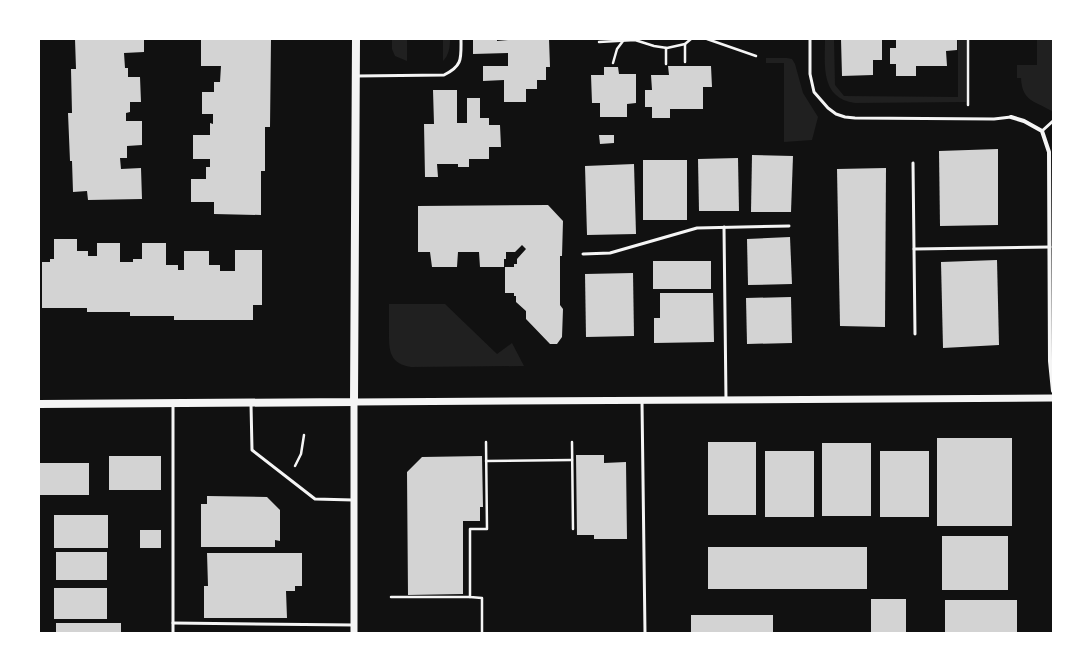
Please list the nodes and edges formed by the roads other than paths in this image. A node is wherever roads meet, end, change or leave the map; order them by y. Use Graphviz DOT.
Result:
graph roads {
  1 [pos="356,39"];
  2 [pos="461,39"];
  3 [pos="810,39"];
  4 [pos="355,76"];
  5 [pos="1011,117"];
  6 [pos="1053,121"];
  7 [pos="1042,131"];
  8 [pos="913,163"];
  9 [pos="789,226"];
  10 [pos="724,227"];
  11 [pos="1050,247"];
  12 [pos="914,249"];
  13 [pos="583,254"];
  14 [pos="915,334"];
  15 [pos="1053,391"];
  16 [pos="1053,398"];
  17 [pos="642,400"];
  18 [pos="726,400"];
  19 [pos="251,402"];
  20 [pos="354,402"];
  21 [pos="173,403"];
  22 [pos="39,404"];
  23 [pos="354,500"];
  24 [pos="173,623"];
  25 [pos="354,625"];
  26 [pos="173,633"];
  27 [pos="354,633"];
  28 [pos="645,633"];
  1 -- 4 [label="main road"];
  2 -- 4 [label="lane"];
  3 -- 5 [label="lane"];
  4 -- 20 [label="main road"];
  5 -- 7 [label="street"];
  6 -- 7 [label="lane"];
  7 -- 11 [label="street"];
  8 -- 12 [label="lane"];
  9 -- 10 [label="lane"];
  10 -- 13 [label="lane"];
  10 -- 18 [label="lane"];
  11 -- 12 [label="lane"];
  11 -- 15 [label="street"];
  12 -- 14 [label="lane"];
  16 -- 18 [label="street"];
  17 -- 18 [label="street"];
  17 -- 20 [label="street"];
  17 -- 28 [label="lane"];
  19 -- 20 [label="main road"];
  19 -- 21 [label="main road"];
  19 -- 23 [label="lane"];
  20 -- 23 [label="street"];
  21 -- 22 [label="main road"];
  21 -- 24 [label="lane"];
  23 -- 25 [label="street"];
  24 -- 25 [label="lane"];
  24 -- 26 [label="lane"];
  25 -- 27 [label="street"];
}
